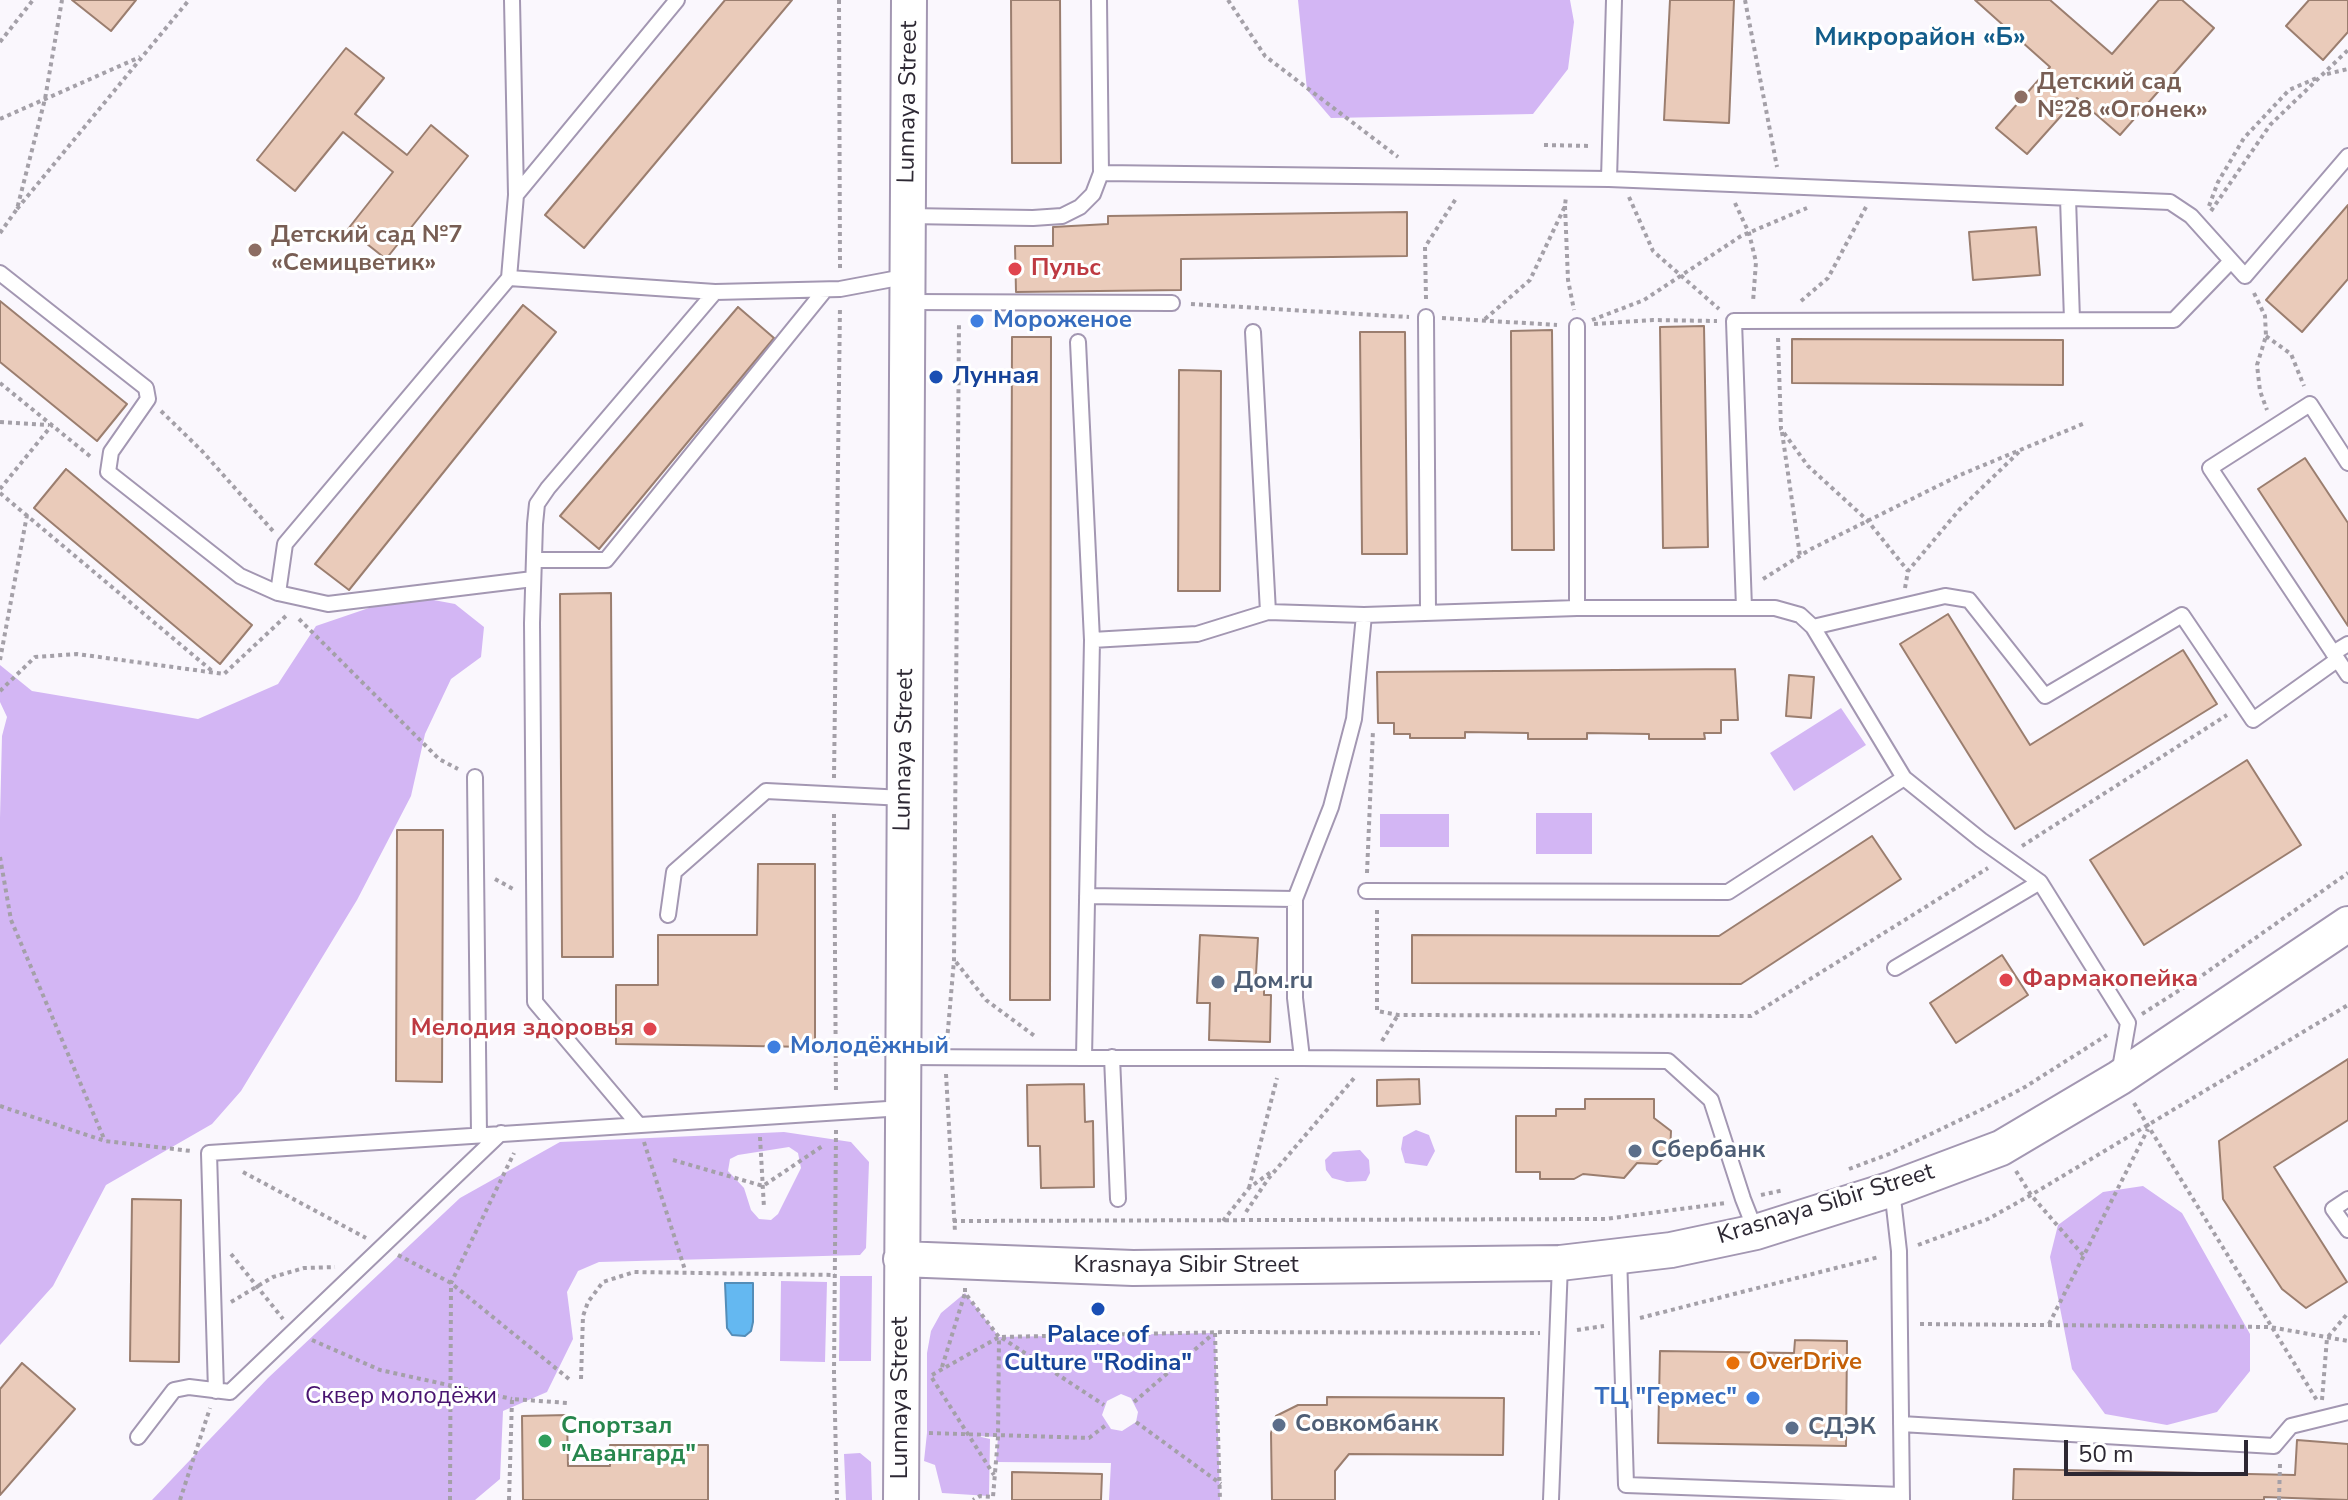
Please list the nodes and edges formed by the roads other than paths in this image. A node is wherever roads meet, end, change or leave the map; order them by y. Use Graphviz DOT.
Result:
graph roads {
  1 [pos="512,0"];
  2 [pos="677,0"];
  3 [pos="909,0"];
  4 [pos="1099,0"];
  5 [pos="1614,0"];
  6 [pos="2348,156"];
  7 [pos="1101,173"];
  8 [pos="1615,179"];
  9 [pos="516,195"];
  10 [pos="2068,198"];
  11 [pos="908,216"];
  12 [pos="2231,261"];
  13 [pos="0,273"];
  14 [pos="509,278"];
  15 [pos="833,289"];
  16 [pos="909,289"];
  17 [pos="715,292"];
  18 [pos="1172,303"];
  19 [pos="1426,317"];
  20 [pos="2072,320"];
  21 [pos="1577,326"];
  22 [pos="1253,332"];
  23 [pos="1078,342"];
  24 [pos="2348,463"];
  25 [pos="534,560"];
  26 [pos="533,579"];
  27 [pos="278,593"];
  28 [pos="1577,608"];
  29 [pos="1744,608"];
  30 [pos="1268,612"];
  31 [pos="1428,612"];
  32 [pos="1364,615"];
  33 [pos="1813,627"];
  34 [pos="1092,640"];
  35 [pos="2348,644"];
  36 [pos="2335,657"];
  37 [pos="2348,675"];
  38 [pos="475,777"];
  39 [pos="1904,778"];
  40 [pos="904,798"];
  41 [pos="2040,882"];
  42 [pos="1372,891"];
  43 [pos="1087,896"];
  44 [pos="1295,899"];
  45 [pos="668,915"];
  46 [pos="2348,924"];
  47 [pos="1895,968"];
  48 [pos="903,1057"];
  49 [pos="1112,1057"];
  50 [pos="1084,1058"];
  51 [pos="1302,1058"];
  52 [pos="2119,1078"];
  53 [pos="903,1108"];
  54 [pos="638,1124"];
  55 [pos="501,1133"];
  56 [pos="479,1135"];
  57 [pos="1892,1189"];
  58 [pos="1118,1199"];
  59 [pos="2348,1199"];
  60 [pos="2348,1230"];
  61 [pos="1756,1232"];
  62 [pos="1619,1254"];
  63 [pos="901,1259"];
  64 [pos="1560,1263"];
  65 [pos="216,1391"];
  66 [pos="2348,1412"];
  67 [pos="1901,1424"];
  68 [pos="138,1437"];
  69 [pos="1902,1498"];
  70 [pos="901,1500"];
  71 [pos="1551,1500"];
  1 -- 9 [label="lane"];
  2 -- 9 [label="lane"];
  3 -- 11 [label="street, Lunnaya Street"];
  4 -- 7 [label="lane"];
  5 -- 8 [label="lane"];
  6 -- 12 [label="lane"];
  7 -- 8 [label="lane"];
  7 -- 11 [label="lane"];
  8 -- 10 [label="lane"];
  9 -- 14 [label="lane"];
  10 -- 12 [label="lane"];
  10 -- 20 [label="lane"];
  11 -- 16 [label="street, Lunnaya Street"];
  12 -- 20 [label="lane"];
  13 -- 27 [label="lane"];
  14 -- 17 [label="lane"];
  14 -- 27 [label="lane"];
  15 -- 16 [label="lane"];
  15 -- 17 [label="lane"];
  15 -- 25 [label="lane"];
  16 -- 18 [label="lane"];
  16 -- 40 [label="street, Lunnaya Street"];
  17 -- 25 [label="lane"];
  19 -- 31 [label="lane"];
  20 -- 29 [label="lane"];
  21 -- 28 [label="lane"];
  22 -- 30 [label="lane"];
  23 -- 34 [label="lane"];
  24 -- 36 [label="lane"];
  25 -- 26 [label="lane"];
  26 -- 27 [label="lane"];
  26 -- 54 [label="lane"];
  28 -- 29 [label="lane"];
  28 -- 31 [label="lane"];
  29 -- 33 [label="lane"];
  30 -- 32 [label="lane"];
  30 -- 34 [label="lane"];
  31 -- 32 [label="lane"];
  32 -- 44 [label="lane"];
  33 -- 36 [label="lane"];
  33 -- 39 [label="lane"];
  34 -- 43 [label="lane"];
  35 -- 36 [label="lane"];
  36 -- 37 [label="lane"];
  38 -- 56 [label="lane"];
  39 -- 41 [label="lane"];
  39 -- 42 [label="lane"];
  40 -- 45 [label="lane"];
  40 -- 48 [label="street, Lunnaya Street"];
  41 -- 47 [label="lane"];
  41 -- 52 [label="lane"];
  43 -- 44 [label="lane"];
  43 -- 50 [label="lane"];
  44 -- 51 [label="lane"];
  46 -- 52 [label="street, Krasnaya Sibir Street"];
  48 -- 50 [label="lane"];
  48 -- 53 [label="street, Lunnaya Street"];
  49 -- 50 [label="lane"];
  49 -- 51 [label="lane"];
  49 -- 58 [label="lane"];
  51 -- 61 [label="lane"];
  52 -- 57 [label="street, Krasnaya Sibir Street"];
  53 -- 54 [label="lane"];
  53 -- 63 [label="street, Lunnaya Street"];
  54 -- 55 [label="lane"];
  55 -- 56 [label="lane"];
  55 -- 65 [label="lane"];
  56 -- 65 [label="lane"];
  57 -- 61 [label="street, Krasnaya Sibir Street"];
  57 -- 67 [label="lane"];
  59 -- 60 [label="lane"];
  61 -- 62 [label="street, Krasnaya Sibir Street"];
  62 -- 64 [label="street, Krasnaya Sibir Street"];
  62 -- 69 [label="lane"];
  63 -- 64 [label="street, Krasnaya Sibir Street"];
  63 -- 70 [label="street, Lunnaya Street"];
  64 -- 71 [label="lane"];
  65 -- 68 [label="lane"];
  66 -- 67 [label="lane"];
  67 -- 69 [label="lane"];
}
